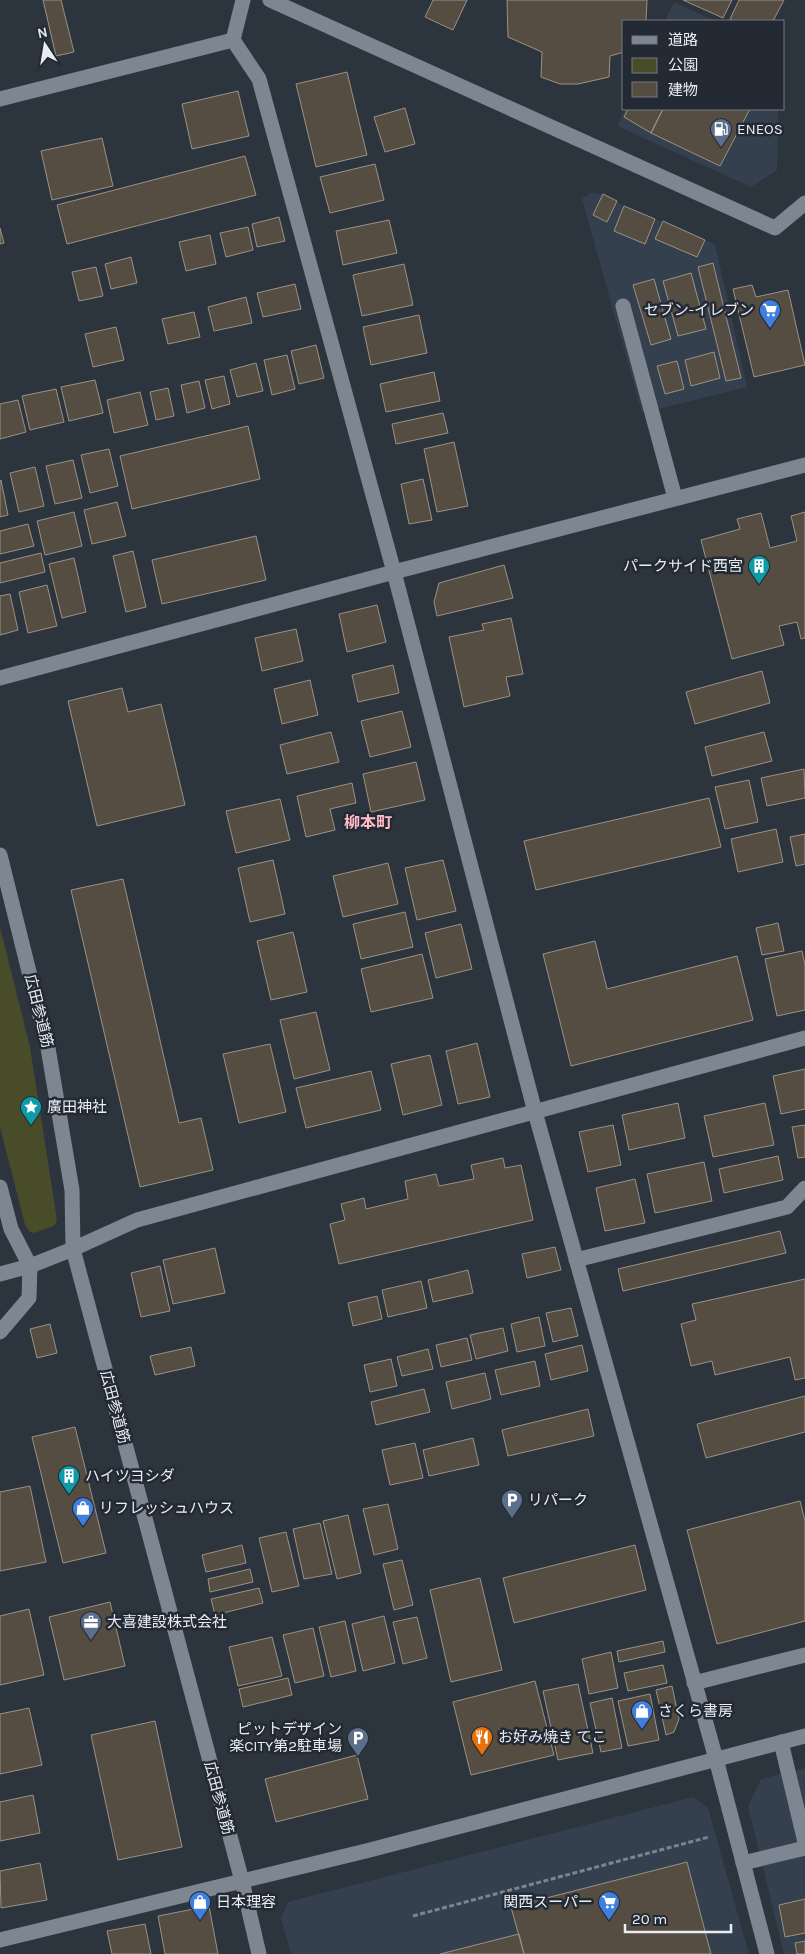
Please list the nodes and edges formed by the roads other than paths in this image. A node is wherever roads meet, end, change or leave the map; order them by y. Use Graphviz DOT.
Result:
graph roads {
  1 [pos="242,0"];
  2 [pos="270,0"];
  3 [pos="232,40"];
  4 [pos="0,99"];
  5 [pos="805,203"];
  6 [pos="623,306"];
  7 [pos="805,464"];
  8 [pos="675,498"];
  9 [pos="394,572"];
  10 [pos="0,678"];
  11 [pos="0,855"];
  12 [pos="805,1038"];
  13 [pos="535,1112"];
  14 [pos="0,1187"];
  15 [pos="805,1188"];
  16 [pos="73,1249"];
  17 [pos="576,1260"];
  18 [pos="30,1266"];
  19 [pos="0,1274"];
  20 [pos="0,1332"];
  21 [pos="805,1656"];
  22 [pos="694,1683"];
  23 [pos="805,1736"];
  24 [pos="781,1742"];
  25 [pos="716,1759"];
  26 [pos="805,1842"];
  27 [pos="805,1848"];
  28 [pos="743,1863"];
  29 [pos="242,1881"];
  30 [pos="0,1940"];
  31 [pos="259,1954"];
  32 [pos="767,1954"];
  1 -- 3 [label="street"];
  2 -- 5 [label="street"];
  3 -- 4 [label="street"];
  3 -- 9 [label="street"];
  6 -- 8 [label="street"];
  7 -- 8 [label="street"];
  8 -- 9 [label="street"];
  9 -- 10 [label="street"];
  9 -- 13 [label="street"];
  11 -- 16 [label="street, 広田参道筋"];
  12 -- 13 [label="street"];
  13 -- 16 [label="street"];
  13 -- 17 [label="street"];
  14 -- 18 [label="street"];
  15 -- 17 [label="street"];
  16 -- 18 [label="street"];
  16 -- 29 [label="street, 広田参道筋"];
  17 -- 22 [label="street"];
  18 -- 19 [label="street"];
  18 -- 20 [label="street"];
  21 -- 22 [label="street"];
  22 -- 25 [label="street"];
  23 -- 24 [label="street"];
  24 -- 25 [label="street"];
  24 -- 26 [label="street"];
  25 -- 28 [label="street"];
  25 -- 29 [label="street"];
  27 -- 28 [label="street"];
  28 -- 32 [label="street"];
  29 -- 30 [label="street"];
  29 -- 31 [label="street, 広田参道筋"];
}
